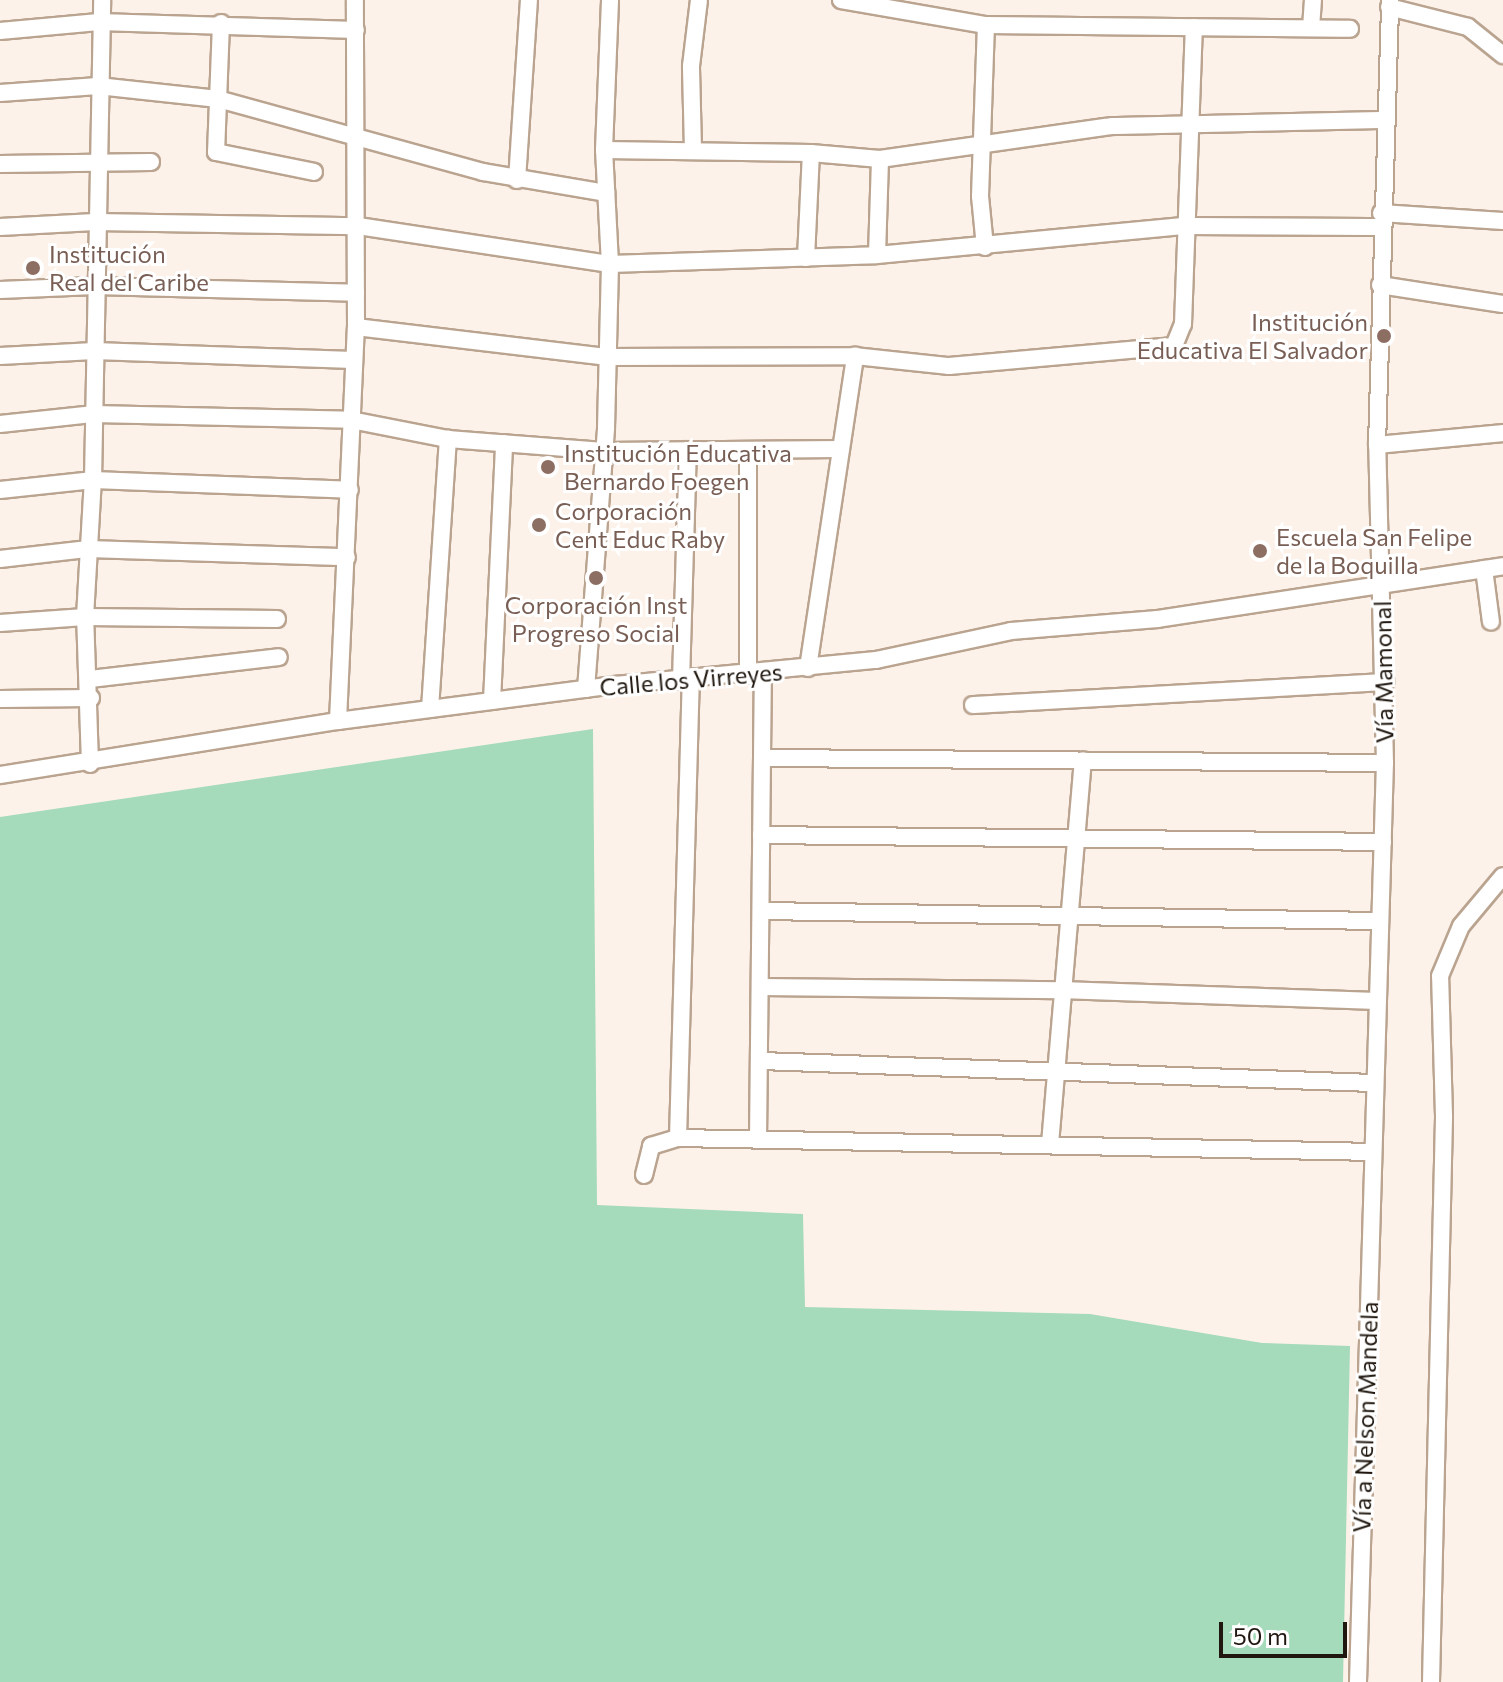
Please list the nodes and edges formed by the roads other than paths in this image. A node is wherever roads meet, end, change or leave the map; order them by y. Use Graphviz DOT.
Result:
graph roads {
  1 [pos="102,0"];
  2 [pos="355,0"];
  3 [pos="529,0"];
  4 [pos="610,0"];
  5 [pos="699,0"];
  6 [pos="841,0"];
  7 [pos="1313,0"];
  8 [pos="1389,3"];
  9 [pos="99,22"];
  10 [pos="221,23"];
  11 [pos="986,25"];
  12 [pos="1194,27"];
  13 [pos="1311,28"];
  14 [pos="1350,29"];
  15 [pos="356,30"];
  16 [pos="0,31"];
  17 [pos="1503,55"];
  18 [pos="98,86"];
  19 [pos="0,93"];
  20 [pos="218,99"];
  21 [pos="1383,120"];
  22 [pos="1190,123"];
  23 [pos="359,134"];
  24 [pos="982,143"];
  25 [pos="604,150"];
  26 [pos="693,150"];
  27 [pos="811,153"];
  28 [pos="880,159"];
  29 [pos="97,160"];
  30 [pos="151,162"];
  31 [pos="0,164"];
  32 [pos="314,172"];
  33 [pos="517,180"];
  34 [pos="606,193"];
  35 [pos="1381,220"];
  36 [pos="1503,221"];
  37 [pos="95,222"];
  38 [pos="358,226"];
  39 [pos="1186,226"];
  40 [pos="0,227"];
  41 [pos="985,247"];
  42 [pos="877,255"];
  43 [pos="806,258"];
  44 [pos="610,264"];
  45 [pos="1380,285"];
  46 [pos="95,286"];
  47 [pos="0,290"];
  48 [pos="356,293"];
  49 [pos="1503,304"];
  50 [pos="356,327"];
  51 [pos="94,351"];
  52 [pos="0,356"];
  53 [pos="855,356"];
  54 [pos="608,357"];
  55 [pos="353,360"];
  56 [pos="94,414"];
  57 [pos="351,420"];
  58 [pos="0,424"];
  59 [pos="1503,433"];
  60 [pos="448,439"];
  61 [pos="504,443"];
  62 [pos="1377,445"];
  63 [pos="841,449"];
  64 [pos="688,450"];
  65 [pos="604,451"];
  66 [pos="748,452"];
  67 [pos="93,480"];
  68 [pos="0,490"];
  69 [pos="350,490"];
  70 [pos="88,549"];
  71 [pos="347,557"];
  72 [pos="0,559"];
  73 [pos="1503,566"];
  74 [pos="1484,569"];
  75 [pos="1381,583"];
  76 [pos="85,617"];
  77 [pos="277,619"];
  78 [pos="1491,622"];
  79 [pos="0,623"];
  80 [pos="279,657"];
  81 [pos="808,668"];
  82 [pos="755,674"];
  83 [pos="90,679"];
  84 [pos="686,680"];
  85 [pos="1385,682"];
  86 [pos="586,689"];
  87 [pos="91,698"];
  88 [pos="0,699"];
  89 [pos="492,701"];
  90 [pos="973,705"];
  91 [pos="430,709"];
  92 [pos="338,721"];
  93 [pos="765,758"];
  94 [pos="1083,760"];
  95 [pos="1385,763"];
  96 [pos="90,764"];
  97 [pos="0,775"];
  98 [pos="761,835"];
  99 [pos="1079,840"];
  100 [pos="1383,842"];
  101 [pos="1503,876"];
  102 [pos="762,911"];
  103 [pos="1067,913"];
  104 [pos="1380,921"];
  105 [pos="762,987"];
  106 [pos="1061,990"];
  107 [pos="1377,1001"];
  108 [pos="761,1061"];
  109 [pos="1055,1073"];
  110 [pos="1373,1083"];
  111 [pos="678,1138"];
  112 [pos="758,1139"];
  113 [pos="1050,1144"];
  114 [pos="1373,1152"];
  115 [pos="644,1175"];
  116 [pos="1358,1682"];
  117 [pos="1431,1682"];
  1 -- 9 [label="street"];
  2 -- 15 [label="street"];
  3 -- 33 [label="street"];
  4 -- 25 [label="street"];
  5 -- 26 [label="street"];
  6 -- 11 [label="street"];
  7 -- 13 [label="street"];
  8 -- 17 [label="street"];
  8 -- 21 [label="street, Vía Mamonal"];
  9 -- 10 [label="street"];
  9 -- 16 [label="street"];
  9 -- 18 [label="street"];
  10 -- 15 [label="street"];
  10 -- 20 [label="street"];
  11 -- 12 [label="street"];
  11 -- 24 [label="street"];
  12 -- 13 [label="street"];
  12 -- 22 [label="street"];
  13 -- 14 [label="street"];
  15 -- 23 [label="street"];
  18 -- 19 [label="street"];
  18 -- 20 [label="street"];
  18 -- 29 [label="street"];
  20 -- 23 [label="street"];
  20 -- 32 [label="street"];
  21 -- 22 [label="street"];
  21 -- 35 [label="street, Vía Mamonal"];
  22 -- 24 [label="street"];
  22 -- 39 [label="street"];
  23 -- 33 [label="street"];
  23 -- 38 [label="street"];
  24 -- 28 [label="street"];
  24 -- 41 [label="street"];
  25 -- 26 [label="street"];
  25 -- 34 [label="street"];
  26 -- 27 [label="street"];
  27 -- 28 [label="street"];
  27 -- 43 [label="street"];
  28 -- 42 [label="street"];
  29 -- 30 [label="street"];
  29 -- 31 [label="street"];
  29 -- 37 [label="street"];
  33 -- 34 [label="street"];
  34 -- 44 [label="street"];
  35 -- 36 [label="street"];
  35 -- 39 [label="street"];
  35 -- 45 [label="street, Vía Mamonal"];
  37 -- 38 [label="street"];
  37 -- 40 [label="street"];
  37 -- 46 [label="street"];
  38 -- 44 [label="street"];
  38 -- 48 [label="street"];
  39 -- 41 [label="street"];
  39 -- 53 [label="street"];
  41 -- 42 [label="street"];
  42 -- 43 [label="street"];
  43 -- 44 [label="street"];
  44 -- 54 [label="street"];
  45 -- 49 [label="street"];
  45 -- 62 [label="street, Vía Mamonal"];
  46 -- 47 [label="street"];
  46 -- 48 [label="street"];
  46 -- 51 [label="street"];
  48 -- 50 [label="street"];
  50 -- 54 [label="street"];
  50 -- 55 [label="street"];
  51 -- 52 [label="street"];
  51 -- 55 [label="street"];
  51 -- 56 [label="street"];
  53 -- 54 [label="street"];
  53 -- 63 [label="street"];
  54 -- 65 [label="street"];
  55 -- 57 [label="street"];
  56 -- 57 [label="street"];
  56 -- 58 [label="street"];
  56 -- 67 [label="street"];
  57 -- 60 [label="street"];
  57 -- 69 [label="street"];
  59 -- 62 [label="street"];
  60 -- 61 [label="street"];
  60 -- 91 [label="street"];
  61 -- 65 [label="street"];
  61 -- 89 [label="street"];
  62 -- 75 [label="street, Vía Mamonal"];
  63 -- 66 [label="street"];
  63 -- 81 [label="street"];
  64 -- 65 [label="street"];
  64 -- 66 [label="street"];
  64 -- 84 [label="street"];
  65 -- 86 [label="street"];
  66 -- 82 [label="street"];
  67 -- 68 [label="street"];
  67 -- 69 [label="street"];
  67 -- 70 [label="street"];
  69 -- 71 [label="street"];
  70 -- 71 [label="street"];
  70 -- 72 [label="street"];
  70 -- 76 [label="street"];
  71 -- 92 [label="street"];
  73 -- 74 [label="street, Calle los Virreyes"];
  74 -- 75 [label="street, Calle los Virreyes"];
  74 -- 78 [label="street"];
  75 -- 81 [label="street, Calle los Virreyes"];
  75 -- 85 [label="street, Vía Mamonal"];
  76 -- 77 [label="street"];
  76 -- 79 [label="street"];
  76 -- 83 [label="street"];
  80 -- 83 [label="street"];
  81 -- 82 [label="street, Calle los Virreyes"];
  82 -- 84 [label="street, Calle los Virreyes"];
  82 -- 93 [label="street"];
  83 -- 87 [label="street"];
  84 -- 86 [label="street, Calle los Virreyes"];
  84 -- 111 [label="street"];
  85 -- 90 [label="street"];
  85 -- 95 [label="street, Vía Mamonal"];
  86 -- 89 [label="street, Calle los Virreyes"];
  87 -- 88 [label="street"];
  87 -- 96 [label="street"];
  89 -- 91 [label="street, Calle los Virreyes"];
  91 -- 92 [label="street, Calle los Virreyes"];
  92 -- 96 [label="street, Calle los Virreyes"];
  93 -- 94 [label="street"];
  93 -- 98 [label="street"];
  94 -- 95 [label="street"];
  94 -- 99 [label="street"];
  95 -- 100 [label="street, Vía Mamonal"];
  96 -- 97 [label="street, Calle los Virreyes"];
  98 -- 99 [label="street"];
  98 -- 102 [label="street"];
  99 -- 100 [label="street"];
  99 -- 103 [label="street"];
  100 -- 104 [label="street, Vía Mamonal"];
  101 -- 117 [label="street"];
  102 -- 103 [label="street"];
  102 -- 105 [label="street"];
  103 -- 104 [label="street"];
  103 -- 106 [label="street"];
  104 -- 107 [label="street, Vía Mamonal"];
  105 -- 106 [label="street"];
  105 -- 108 [label="street"];
  106 -- 107 [label="street"];
  106 -- 109 [label="street"];
  107 -- 110 [label="street, Vía Mamonal"];
  108 -- 109 [label="street"];
  108 -- 112 [label="street"];
  109 -- 110 [label="street"];
  109 -- 113 [label="street"];
  110 -- 114 [label="street, Vía Mamonal"];
  111 -- 112 [label="street"];
  111 -- 115 [label="street"];
  112 -- 113 [label="street"];
  113 -- 114 [label="street"];
  114 -- 116 [label="street, Vía a Nelson Mandela"];
}
